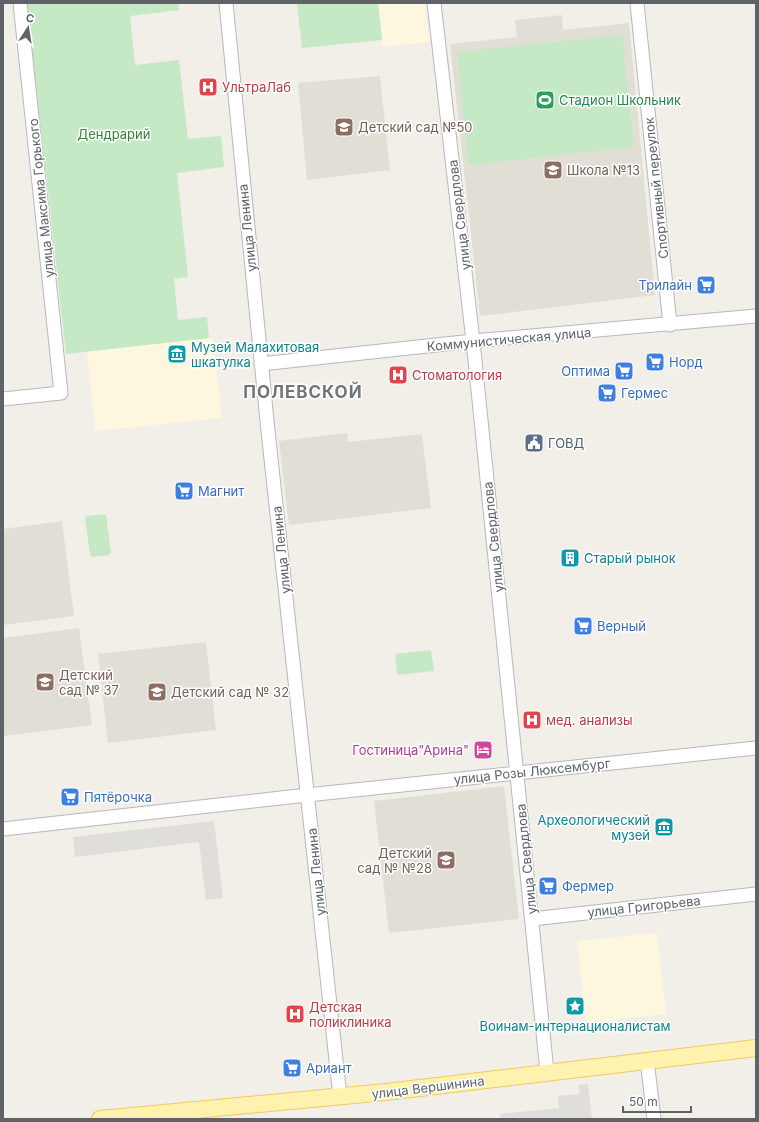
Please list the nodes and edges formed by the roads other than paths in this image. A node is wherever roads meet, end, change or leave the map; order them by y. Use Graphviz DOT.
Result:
graph roads {
  1 [pos="20,3"];
  2 [pos="226,3"];
  3 [pos="434,3"];
  4 [pos="637,3"];
  5 [pos="756,316"];
  6 [pos="670,325"];
  7 [pos="473,342"];
  8 [pos="262,364"];
  9 [pos="3,399"];
  10 [pos="756,748"];
  11 [pos="517,773"];
  12 [pos="307,795"];
  13 [pos="3,829"];
  14 [pos="756,894"];
  15 [pos="532,919"];
  16 [pos="756,1048"];
  17 [pos="647,1060"];
  18 [pos="547,1072"];
  19 [pos="340,1097"];
  20 [pos="100,1119"];
  21 [pos="654,1119"];
  1 -- 9 [label="street, улица Максима Горького"];
  2 -- 8 [label="street, улица Ленина"];
  3 -- 7 [label="street, улица Свердлова"];
  4 -- 6 [label="street, Спортивный переулок"];
  5 -- 6 [label="street, Коммунистическая улица"];
  6 -- 7 [label="street, Коммунистическая улица"];
  7 -- 8 [label="street, Коммунистическая улица"];
  7 -- 11 [label="street, улица Свердлова"];
  8 -- 12 [label="street, улица Ленина"];
  10 -- 11 [label="street, улица Розы Люксембург"];
  11 -- 12 [label="street, улица Розы Люксембург"];
  11 -- 15 [label="street, улица Свердлова"];
  12 -- 13 [label="street, улица Розы Люксембург"];
  12 -- 19 [label="street, улица Ленина"];
  14 -- 15 [label="street, улица Григорьева"];
  15 -- 18 [label="street, улица Свердлова"];
  16 -- 17 [label="main road, улица Вершинина"];
  17 -- 18 [label="main road, улица Вершинина"];
  17 -- 21 [label="street"];
  18 -- 19 [label="main road, улица Вершинина"];
  19 -- 20 [label="main road, улица Вершинина"];
}
